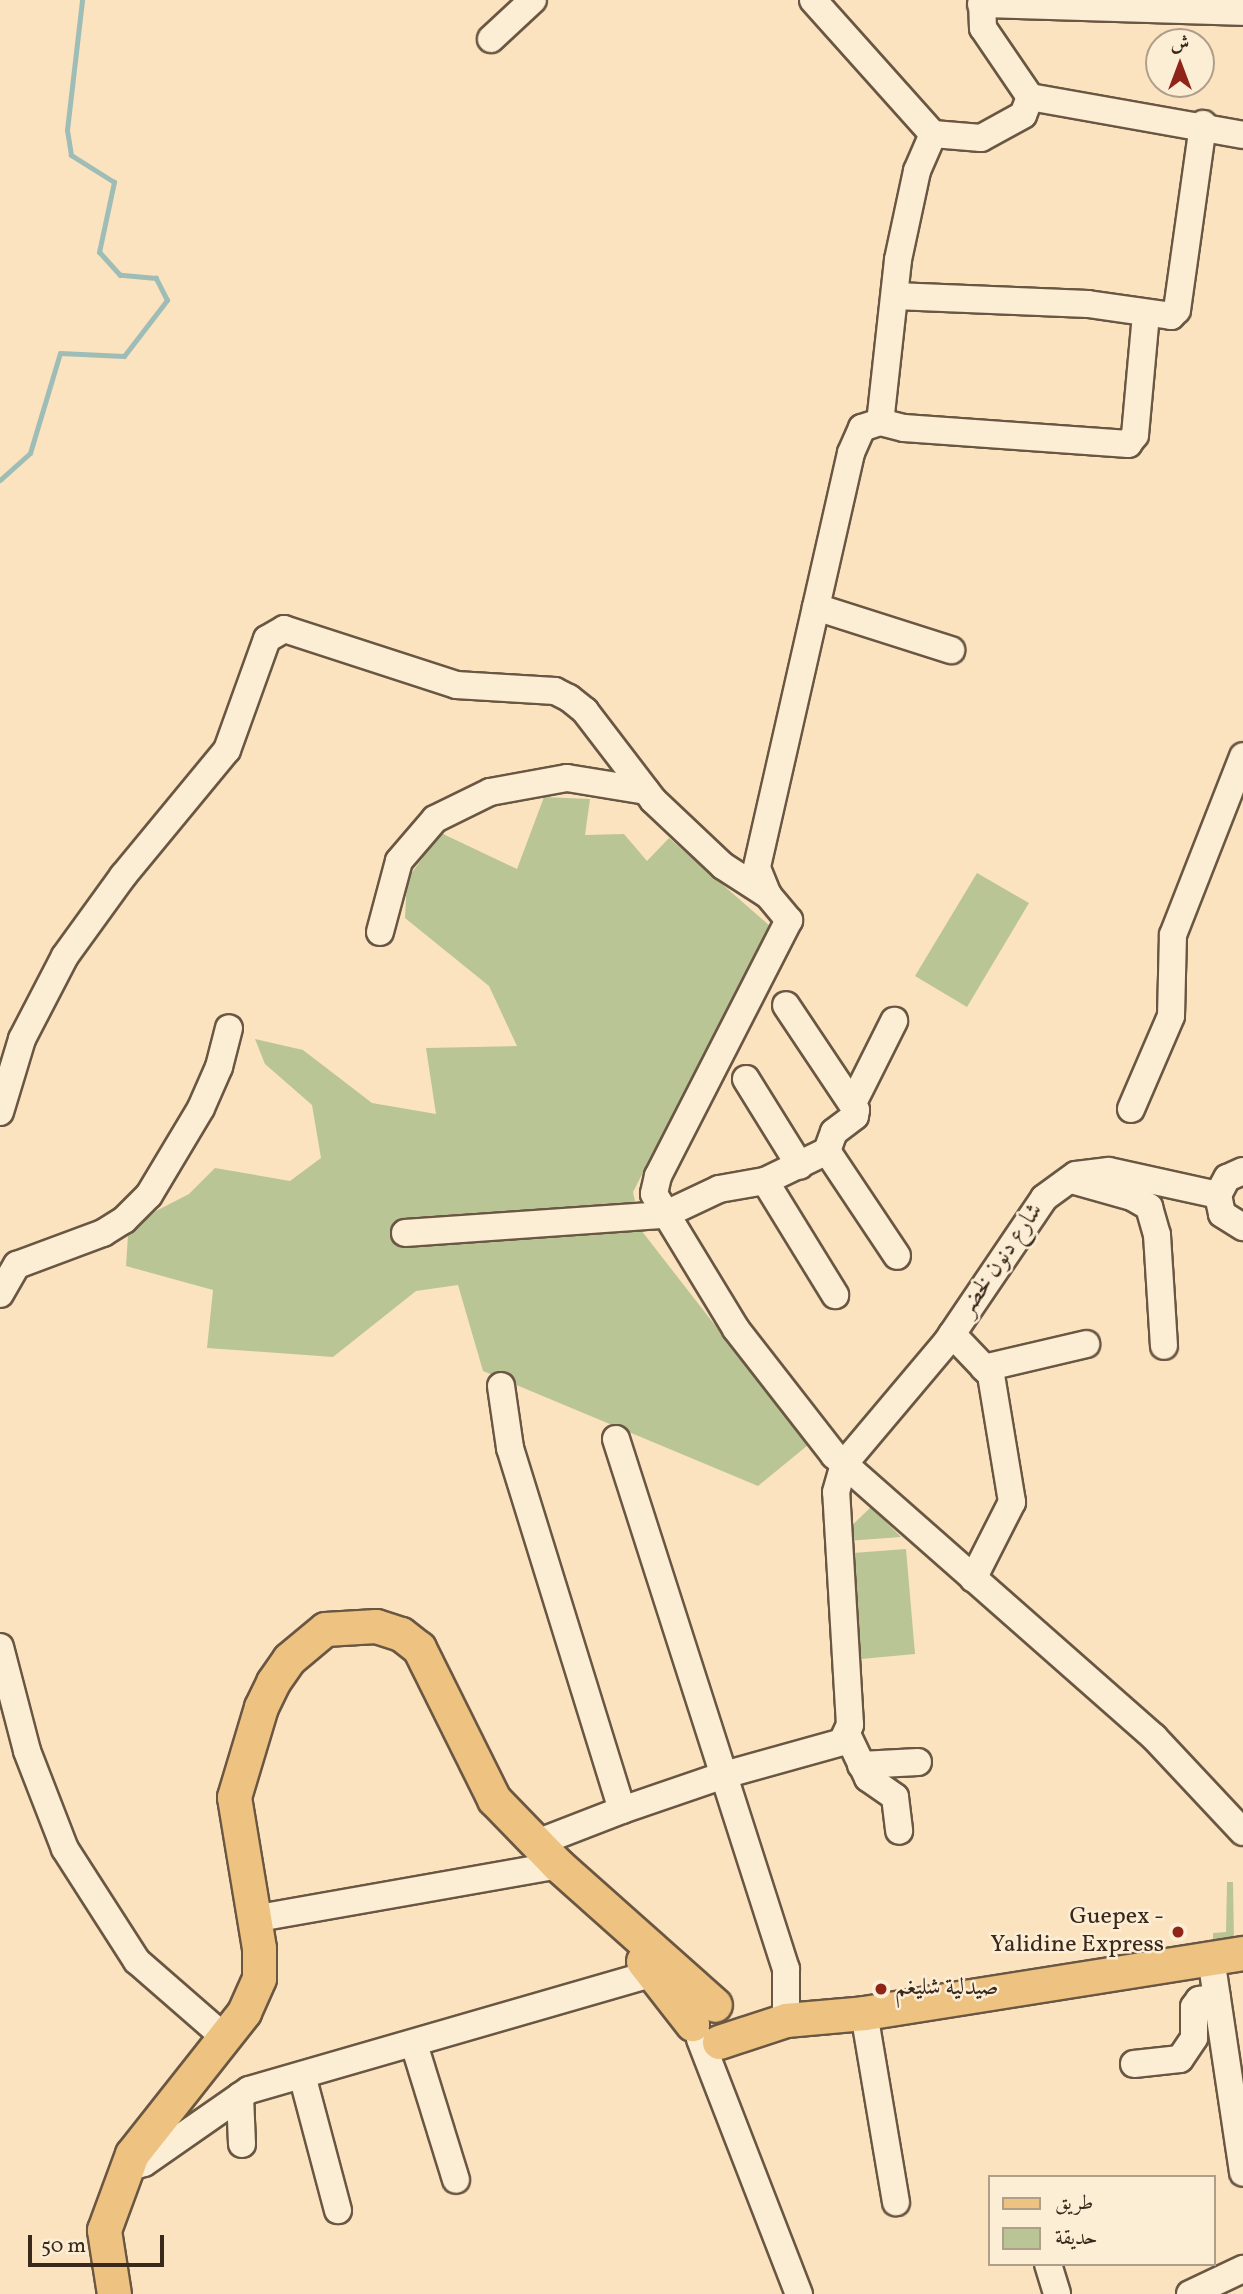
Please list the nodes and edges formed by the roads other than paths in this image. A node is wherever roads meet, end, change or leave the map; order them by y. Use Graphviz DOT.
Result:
graph roads {
  1 [pos="533,0"];
  2 [pos="813,0"];
  3 [pos="982,2"];
  4 [pos="1243,12"];
  5 [pos="491,39"];
  6 [pos="1030,97"];
  7 [pos="1203,124"];
  8 [pos="933,134"];
  9 [pos="1243,135"];
  10 [pos="895,296"];
  11 [pos="1146,313"];
  12 [pos="880,422"];
  13 [pos="817,607"];
  14 [pos="951,650"];
  15 [pos="1243,756"];
  16 [pos="646,791"];
  17 [pos="768,895"];
  18 [pos="380,932"];
  19 [pos="786,1005"];
  20 [pos="894,1021"];
  21 [pos="229,1028"];
  22 [pos="746,1079"];
  23 [pos="853,1103"];
  24 [pos="1131,1109"];
  25 [pos="0,1112"];
  26 [pos="827,1151"];
  27 [pos="800,1166"];
  28 [pos="1243,1171"];
  29 [pos="1069,1180"];
  30 [pos="765,1181"];
  31 [pos="1218,1195"];
  32 [pos="664,1215"];
  33 [pos="1243,1227"];
  34 [pos="405,1233"];
  35 [pos="897,1256"];
  36 [pos="0,1294"];
  37 [pos="835,1295"];
  38 [pos="952,1334"];
  39 [pos="1086,1344"];
  40 [pos="1164,1346"];
  41 [pos="984,1368"];
  42 [pos="500,1386"];
  43 [pos="616,1439"];
  44 [pos="844,1464"];
  45 [pos="973,1579"];
  46 [pos="0,1647"];
  47 [pos="847,1734"];
  48 [pos="918,1762"];
  49 [pos="861,1765"];
  50 [pos="724,1775"];
  51 [pos="622,1810"];
  52 [pos="899,1830"];
  53 [pos="1243,1832"];
  54 [pos="547,1854"];
  55 [pos="600,1902"];
  56 [pos="253,1919"];
  57 [pos="1227,1956"];
  58 [pos="652,1974"];
  59 [pos="1217,1997"];
  60 [pos="864,2013"];
  61 [pos="786,2020"];
  62 [pos="709,2024"];
  63 [pos="224,2037"];
  64 [pos="414,2044"];
  65 [pos="1134,2064"];
  66 [pos="302,2075"];
  67 [pos="240,2096"];
  68 [pos="242,2144"];
  69 [pos="125,2169"];
  70 [pos="1243,2173"];
  71 [pos="456,2180"];
  72 [pos="896,2202"];
  73 [pos="338,2210"];
  74 [pos="1049,2266"];
  75 [pos="1243,2269"];
  76 [pos="114,2294"];
  77 [pos="799,2294"];
  78 [pos="1057,2294"];
  79 [pos="1191,2294"];
  1 -- 5 [label="street"];
  2 -- 8 [label="street"];
  3 -- 4 [label="street"];
  3 -- 6 [label="street"];
  6 -- 7 [label="street"];
  6 -- 8 [label="street"];
  7 -- 9 [label="street"];
  7 -- 11 [label="street"];
  8 -- 10 [label="street"];
  10 -- 11 [label="street"];
  10 -- 12 [label="street"];
  11 -- 12 [label="street"];
  12 -- 13 [label="street"];
  13 -- 14 [label="street"];
  13 -- 17 [label="street"];
  15 -- 24 [label="street"];
  16 -- 17 [label="street"];
  16 -- 18 [label="street"];
  16 -- 25 [label="street"];
  17 -- 32 [label="street"];
  19 -- 23 [label="street"];
  20 -- 23 [label="street"];
  21 -- 36 [label="street"];
  22 -- 27 [label="street"];
  23 -- 26 [label="street"];
  26 -- 27 [label="street"];
  26 -- 35 [label="street"];
  27 -- 30 [label="street"];
  28 -- 31 [label="street"];
  29 -- 31 [label="street, شارع دنون لخضر"];
  29 -- 38 [label="street, شارع دنون لخضر"];
  29 -- 40 [label="street"];
  30 -- 32 [label="street"];
  30 -- 37 [label="street"];
  31 -- 33 [label="street"];
  32 -- 34 [label="street"];
  32 -- 44 [label="street"];
  38 -- 41 [label="street"];
  38 -- 44 [label="street, شارع دنون لخضر"];
  39 -- 41 [label="street"];
  41 -- 45 [label="street"];
  42 -- 51 [label="street"];
  43 -- 50 [label="street"];
  44 -- 45 [label="street"];
  44 -- 47 [label="street"];
  45 -- 53 [label="street"];
  46 -- 63 [label="street"];
  47 -- 49 [label="street"];
  47 -- 50 [label="street"];
  48 -- 49 [label="street"];
  49 -- 52 [label="street"];
  50 -- 51 [label="street"];
  50 -- 61 [label="street"];
  51 -- 54 [label="street"];
  54 -- 55 [label="main road"];
  54 -- 56 [label="street"];
  54 -- 56 [label="main road"];
  55 -- 58 [label="main road"];
  55 -- 62 [label="main road"];
  56 -- 63 [label="main road"];
  57 -- 59 [label="street"];
  57 -- 60 [label="main road"];
  58 -- 62 [label="main road"];
  58 -- 64 [label="street"];
  59 -- 65 [label="street"];
  59 -- 70 [label="street"];
  60 -- 61 [label="main road"];
  60 -- 72 [label="street"];
  61 -- 62 [label="main road"];
  62 -- 77 [label="street"];
  63 -- 69 [label="main road"];
  64 -- 66 [label="street"];
  64 -- 71 [label="street"];
  66 -- 67 [label="street"];
  66 -- 73 [label="street"];
  67 -- 68 [label="street"];
  67 -- 69 [label="street"];
  69 -- 76 [label="main road"];
  74 -- 78 [label="street"];
  75 -- 79 [label="street"];
}
